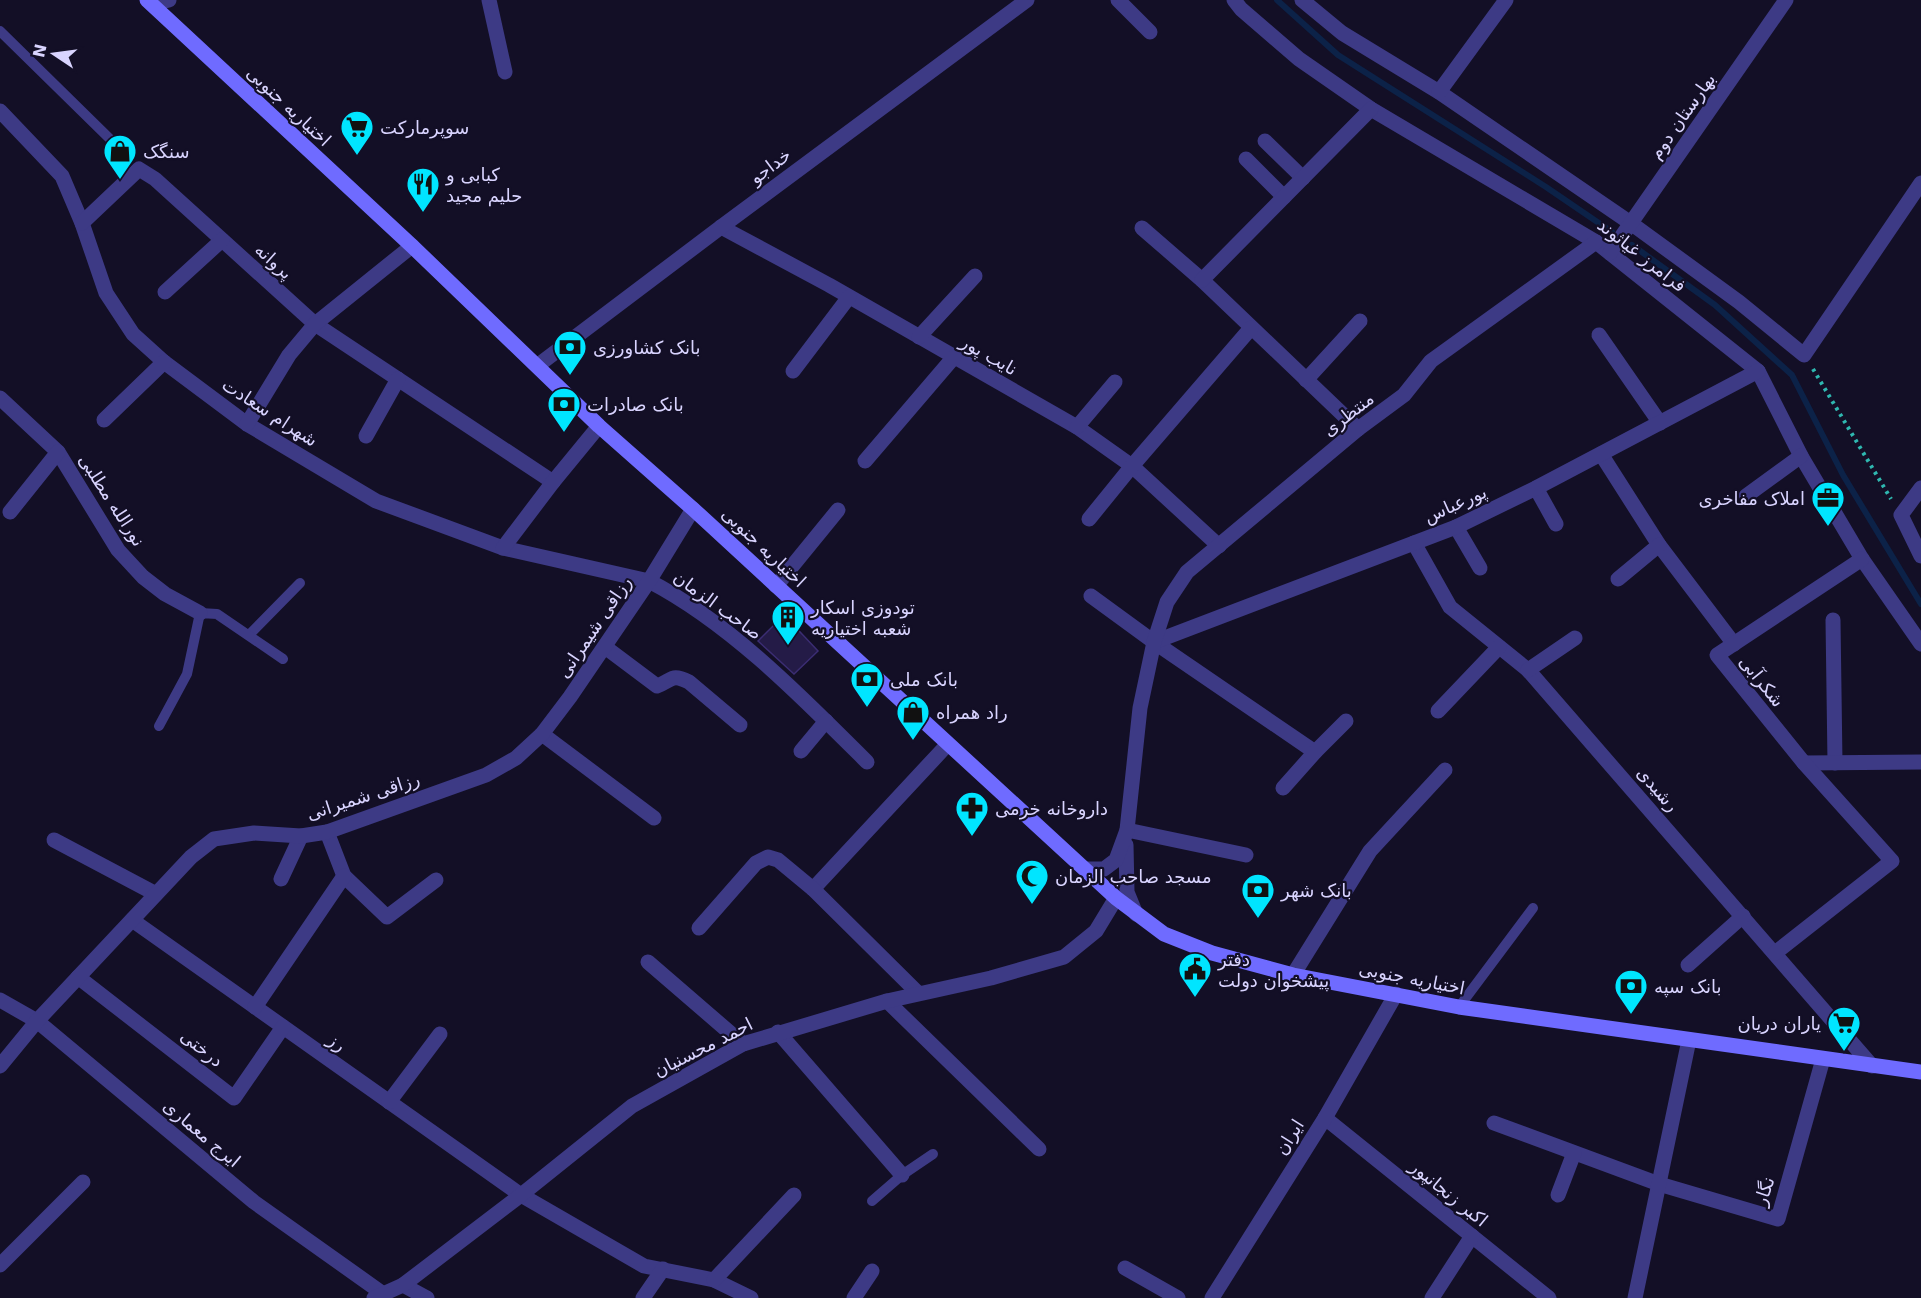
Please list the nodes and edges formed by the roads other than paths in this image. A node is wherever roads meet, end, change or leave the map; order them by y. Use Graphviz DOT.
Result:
graph roads {
  1 [pos="169,0"];
  2 [pos="489,0"];
  3 [pos="1027,0"];
  4 [pos="1118,0"];
  5 [pos="1234,0"];
  6 [pos="1302,0"];
  7 [pos="1506,0"];
  8 [pos="1786,0"];
  9 [pos="149,2"];
  10 [pos="0,31"];
  11 [pos="1150,32"];
  12 [pos="505,72"];
  13 [pos="1439,92"];
  14 [pos="1371,109"];
  15 [pos="0,111"];
  16 [pos="109,138"];
  17 [pos="1265,141"];
  18 [pos="1246,159"];
  19 [pos="1303,178"];
  20 [pos="1921,183"];
  21 [pos="1284,197"];
  22 [pos="82,223"];
  23 [pos="1632,224"];
  24 [pos="721,227"];
  25 [pos="1142,228"];
  26 [pos="222,240"];
  27 [pos="1596,242"];
  28 [pos="412,246"];
  29 [pos="1610,253"];
  30 [pos="975,276"];
  31 [pos="1202,280"];
  32 [pos="165,292"];
  33 [pos="849,297"];
  34 [pos="1360,321"];
  35 [pos="315,324"];
  36 [pos="1251,328"];
  37 [pos="1599,335"];
  38 [pos="919,337"];
  39 [pos="954,357"];
  40 [pos="164,362"];
  41 [pos="537,366"];
  42 [pos="792,370"];
  43 [pos="1758,371"];
  44 [pos="398,380"];
  45 [pos="1306,380"];
  46 [pos="1115,382"];
  47 [pos="0,398"];
  48 [pos="104,420"];
  49 [pos="1660,423"];
  50 [pos="247,424"];
  51 [pos="599,426"];
  52 [pos="1077,428"];
  53 [pos="1358,429"];
  54 [pos="366,436"];
  55 [pos="58,452"];
  56 [pos="1601,454"];
  57 [pos="1801,456"];
  58 [pos="865,461"];
  59 [pos="1132,466"];
  60 [pos="553,482"];
  61 [pos="1536,488"];
  62 [pos="1921,488"];
  63 [pos="1746,496"];
  64 [pos="693,509"];
  65 [pos="838,510"];
  66 [pos="10,512"];
  67 [pos="1089,519"];
  68 [pos="1556,524"];
  69 [pos="1456,527"];
  70 [pos="1414,543"];
  71 [pos="1659,545"];
  72 [pos="1219,546"];
  73 [pos="503,548"];
  74 [pos="1921,556"];
  75 [pos="1862,559"];
  76 [pos="1480,568"];
  77 [pos="1618,579"];
  78 [pos="649,581"];
  79 [pos="300,583"];
  80 [pos="776,586"];
  81 [pos="1091,596"];
  82 [pos="200,613"];
  83 [pos="1833,620"];
  84 [pos="249,635"];
  85 [pos="1575,638"];
  86 [pos="1154,642"];
  87 [pos="1734,644"];
  88 [pos="1921,644"];
  89 [pos="605,647"];
  90 [pos="1499,647"];
  91 [pos="284,659"];
  92 [pos="1528,670"];
  93 [pos="1438,711"];
  94 [pos="826,721"];
  95 [pos="1346,721"];
  96 [pos="740,725"];
  97 [pos="159,726"];
  98 [pos="542,734"];
  99 [pos="948,745"];
  100 [pos="801,751"];
  101 [pos="1315,752"];
  102 [pos="516,758"];
  103 [pos="867,762"];
  104 [pos="1921,762"];
  105 [pos="1835,763"];
  106 [pos="1804,764"];
  107 [pos="1445,770"];
  108 [pos="1283,788"];
  109 [pos="654,818"];
  110 [pos="1127,830"];
  111 [pos="327,832"];
  112 [pos="302,836"];
  113 [pos="54,840"];
  114 [pos="1246,855"];
  115 [pos="1085,869"];
  116 [pos="344,876"];
  117 [pos="281,879"];
  118 [pos="436,880"];
  119 [pos="813,889"];
  120 [pos="156,894"];
  121 [pos="1116,898"];
  122 [pos="1533,908"];
  123 [pos="1136,914"];
  124 [pos="1743,916"];
  125 [pos="132,920"];
  126 [pos="699,928"];
  127 [pos="1775,953"];
  128 [pos="648,962"];
  129 [pos="1688,965"];
  130 [pos="1293,975"];
  131 [pos="78,977"];
  132 [pos="918,993"];
  133 [pos="1396,994"];
  134 [pos="0,1000"];
  135 [pos="887,1001"];
  136 [pos="255,1007"];
  137 [pos="1459,1007"];
  138 [pos="37,1021"];
  139 [pos="283,1027"];
  140 [pos="778,1032"];
  141 [pos="440,1034"];
  142 [pos="1689,1040"];
  143 [pos="743,1044"];
  144 [pos="1823,1059"];
  145 [pos="0,1066"];
  146 [pos="1872,1066"];
  147 [pos="1921,1072"];
  148 [pos="389,1102"];
  149 [pos="1325,1118"];
  150 [pos="1494,1124"];
  151 [pos="1039,1149"];
  152 [pos="1574,1152"];
  153 [pos="933,1154"];
  154 [pos="902,1175"];
  155 [pos="83,1182"];
  156 [pos="1659,1184"];
  157 [pos="521,1195"];
  158 [pos="1558,1195"];
  159 [pos="794,1196"];
  160 [pos="872,1201"];
  161 [pos="1472,1236"];
  162 [pos="0,1265"];
  163 [pos="1125,1268"];
  164 [pos="663,1269"];
  165 [pos="872,1271"];
  166 [pos="714,1280"];
  167 [pos="403,1285"];
  168 [pos="378,1296"];
  169 [pos="1546,1297"];
  170 [pos="427,1298"];
  171 [pos="643,1298"];
  172 [pos="752,1298"];
  173 [pos="854,1298"];
  174 [pos="1178,1298"];
  175 [pos="1212,1298"];
  176 [pos="1432,1298"];
  177 [pos="1635,1298"];
  1 -- 9 [label="street"];
  2 -- 12 [label="street"];
  3 -- 24 [label="street, خداجو"];
  4 -- 11 [label="street"];
  5 -- 14 [label="street, فرامرز غیاثوند"];
  6 -- 13 [label="street, فرامرز غیاثوند"];
  7 -- 13 [label="street"];
  8 -- 23 [label="street, بهارستان دوم"];
  9 -- 28 [label="main road, اختیاریه جنوبی"];
  10 -- 16 [label="lane"];
  13 -- 23 [label="street, فرامرز غیاثوند"];
  14 -- 19 [label="street"];
  14 -- 27 [label="street, فرامرز غیاثوند"];
  15 -- 22 [label="street, شهرام سعادت"];
  17 -- 19 [label="street"];
  18 -- 21 [label="street"];
  19 -- 21 [label="street"];
  20 -- 23 [label="street, فرامرز غیاثوند"];
  21 -- 31 [label="street"];
  22 -- 26 [label="street, پروانه"];
  22 -- 40 [label="street, شهرام سعادت"];
  23 -- 29 [label="street, بهارستان دوم"];
  24 -- 33 [label="street, نایب پور"];
  24 -- 41 [label="street, خداجو"];
  25 -- 31 [label="street"];
  26 -- 32 [label="street"];
  26 -- 35 [label="street, پروانه"];
  27 -- 29 [label="street, فرامرز غیاثوند"];
  27 -- 53 [label="street, منتظری"];
  28 -- 35 [label="street"];
  28 -- 41 [label="main road, اختیاریه جنوبی"];
  29 -- 43 [label="street, فرامرز غیاثوند"];
  30 -- 38 [label="street"];
  31 -- 36 [label="street"];
  33 -- 38 [label="street, نایب پور"];
  33 -- 42 [label="street"];
  34 -- 45 [label="street"];
  35 -- 44 [label="street, پروانه"];
  35 -- 50 [label="street"];
  36 -- 45 [label="street"];
  36 -- 59 [label="street"];
  37 -- 49 [label="street"];
  38 -- 39 [label="street, نایب پور"];
  39 -- 52 [label="street, نایب پور"];
  39 -- 58 [label="street"];
  40 -- 48 [label="street"];
  40 -- 50 [label="street, شهرام سعادت"];
  41 -- 51 [label="main road, اختیاریه جنوبی"];
  43 -- 49 [label="street, پورعباس"];
  43 -- 57 [label="street, فرامرز غیاثوند"];
  44 -- 54 [label="street"];
  44 -- 60 [label="street, پروانه"];
  45 -- 53 [label="street"];
  46 -- 52 [label="street"];
  47 -- 55 [label="street, نورالله مطلبی"];
  49 -- 56 [label="street, پورعباس"];
  50 -- 73 [label="street, شهرام سعادت"];
  51 -- 60 [label="street"];
  51 -- 64 [label="main road, اختیاریه جنوبی"];
  52 -- 59 [label="street, نایب پور"];
  53 -- 72 [label="street, منتظری"];
  55 -- 66 [label="street"];
  55 -- 82 [label="street, نورالله مطلبی"];
  56 -- 61 [label="street, پورعباس"];
  56 -- 71 [label="street"];
  57 -- 63 [label="street"];
  57 -- 75 [label="street, فرامرز غیاثوند"];
  59 -- 67 [label="street"];
  59 -- 72 [label="street, نایب پور"];
  60 -- 73 [label="street"];
  61 -- 68 [label="street"];
  61 -- 69 [label="street, پورعباس"];
  62 -- 74 [label="street"];
  64 -- 78 [label="street, رزاقی شیمرانی"];
  64 -- 80 [label="main road, اختیاریه جنوبی"];
  65 -- 80 [label="street"];
  69 -- 70 [label="street, پورعباس"];
  69 -- 76 [label="street"];
  70 -- 86 [label="street, پورعباس"];
  70 -- 90 [label="street, رشیدی"];
  71 -- 77 [label="street"];
  71 -- 87 [label="street"];
  72 -- 86 [label="street, منتظری"];
  73 -- 78 [label="street, شهرام سعادت"];
  75 -- 87 [label="street, شکرآبی"];
  75 -- 88 [label="street, فرامرز غیاثوند"];
  78 -- 89 [label="street, رزاقی شیمرانی"];
  78 -- 94 [label="street, صاحب الزمان"];
  79 -- 84 [label="lane"];
  80 -- 99 [label="main road, اختیاریه جنوبی"];
  81 -- 86 [label="street"];
  82 -- 84 [label="lane"];
  82 -- 97 [label="lane"];
  83 -- 105 [label="street"];
  84 -- 91 [label="lane"];
  85 -- 92 [label="street"];
  86 -- 101 [label="street"];
  86 -- 110 [label="street, منتظری"];
  87 -- 106 [label="street, شکرآبی"];
  89 -- 96 [label="street"];
  89 -- 98 [label="street, رزاقی شیمرانی"];
  90 -- 92 [label="street, رشیدی"];
  90 -- 93 [label="street"];
  92 -- 124 [label="street, رشیدی"];
  94 -- 100 [label="street"];
  94 -- 103 [label="street, صاحب الزمان"];
  95 -- 101 [label="street"];
  98 -- 102 [label="street, رزاقی شیمرانی"];
  98 -- 109 [label="street"];
  99 -- 115 [label="main road, اختیاریه جنوبی"];
  99 -- 119 [label="street"];
  101 -- 108 [label="street"];
  102 -- 111 [label="street, رزاقی شمیرانی"];
  104 -- 105 [label="street"];
  105 -- 106 [label="street"];
  106 -- 127 [label="street, شکرآبی"];
  107 -- 130 [label="street"];
  110 -- 114 [label="street"];
  110 -- 115 [label="street"];
  110 -- 123 [label="street"];
  111 -- 112 [label="street, رزاقی شمیرانی"];
  111 -- 116 [label="street"];
  112 -- 117 [label="street"];
  112 -- 120 [label="street, رزاقی شمیرانی"];
  113 -- 120 [label="street"];
  115 -- 121 [label="main road, اختیاریه جنوبی"];
  116 -- 118 [label="street"];
  116 -- 136 [label="street"];
  119 -- 126 [label="street"];
  119 -- 132 [label="street"];
  120 -- 125 [label="street"];
  121 -- 123 [label="main road, اختیاریه جنوبی"];
  121 -- 132 [label="street, احمد محسنیان"];
  122 -- 137 [label="lane"];
  123 -- 130 [label="main road, اختیاریه جنوبی"];
  124 -- 127 [label="street, رشیدی"];
  124 -- 129 [label="street"];
  125 -- 131 [label="street"];
  125 -- 136 [label="street, رز"];
  127 -- 146 [label="street, رشیدی"];
  128 -- 143 [label="street"];
  130 -- 133 [label="main road, اختیاریه جنوبی"];
  131 -- 138 [label="street"];
  131 -- 139 [label="street, درختی"];
  132 -- 135 [label="street, احمد محسنیان"];
  133 -- 137 [label="main road, اختیاریه جنوبی"];
  133 -- 149 [label="street, ایران"];
  134 -- 138 [label="street, ایرج معماری"];
  135 -- 140 [label="street, احمد محسنیان"];
  135 -- 151 [label="street"];
  136 -- 139 [label="street, رز"];
  137 -- 142 [label="main road, اختیاریه جنوبی"];
  138 -- 145 [label="street"];
  138 -- 168 [label="street, ایرج معماری"];
  139 -- 148 [label="street, رز"];
  140 -- 143 [label="street, احمد محسنیان"];
  140 -- 154 [label="street"];
  141 -- 148 [label="street"];
  142 -- 144 [label="main road, اختیاریه جنوبی"];
  142 -- 156 [label="street"];
  143 -- 157 [label="street, احمد محسنیان"];
  144 -- 146 [label="main road, اختیاریه جنوبی"];
  144 -- 156 [label="street, نگار"];
  146 -- 147 [label="main road, اختیاریه جنوبی"];
  148 -- 157 [label="street, رز"];
  149 -- 161 [label="street, اکبر زنجانپور"];
  149 -- 175 [label="street, ایران"];
  150 -- 152 [label="street"];
  152 -- 156 [label="street"];
  152 -- 158 [label="street"];
  153 -- 154 [label="lane"];
  154 -- 160 [label="lane"];
  155 -- 162 [label="street"];
  156 -- 177 [label="street"];
  157 -- 164 [label="street, رز"];
  157 -- 167 [label="street, احمد محسنیان"];
  159 -- 166 [label="street"];
  161 -- 169 [label="street, اکبر زنجانپور"];
  161 -- 176 [label="street"];
  163 -- 174 [label="street"];
  164 -- 166 [label="street, رز"];
  164 -- 171 [label="street"];
  165 -- 173 [label="street"];
  166 -- 172 [label="street, رز"];
  167 -- 168 [label="street, احمد محسنیان"];
  167 -- 170 [label="street"];
}
